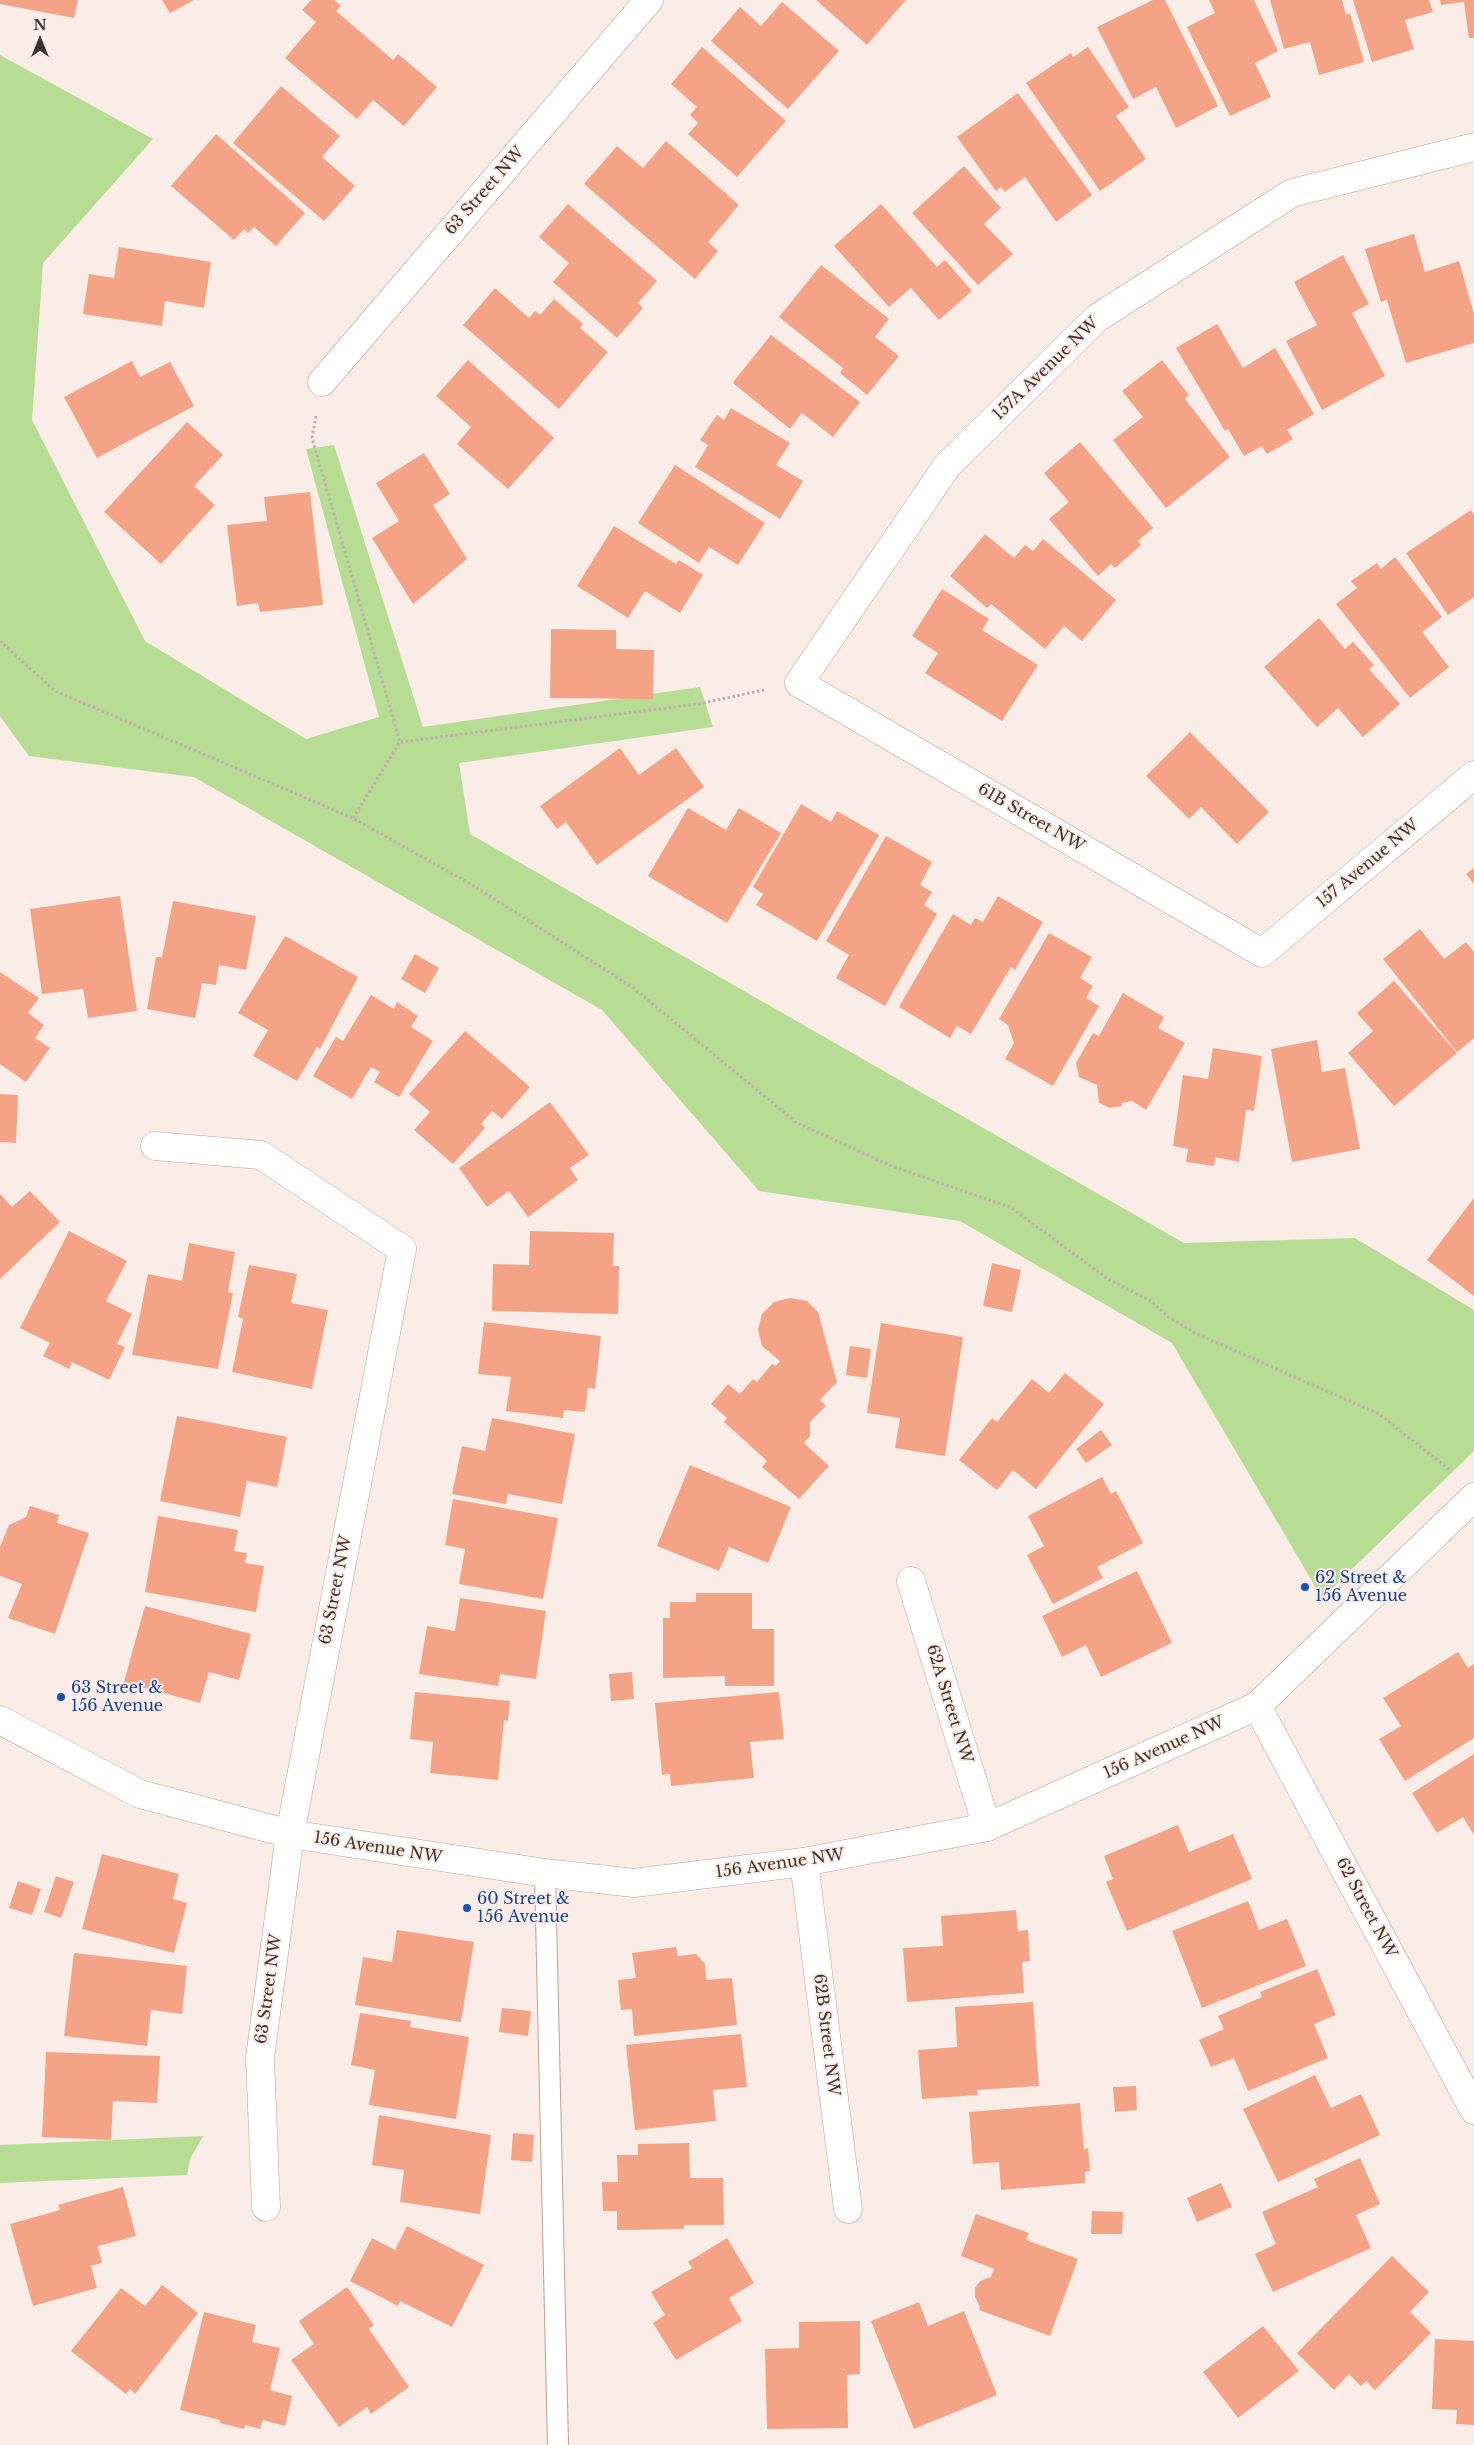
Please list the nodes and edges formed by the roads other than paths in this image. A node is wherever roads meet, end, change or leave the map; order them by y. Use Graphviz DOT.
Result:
graph roads {
  1 [pos="649,0"];
  2 [pos="1474,147"];
  3 [pos="322,382"];
  4 [pos="799,683"];
  5 [pos="1474,775"];
  6 [pos="1262,953"];
  7 [pos="155,1146"];
  8 [pos="1474,1497"];
  9 [pos="910,1581"];
  10 [pos="1257,1706"];
  11 [pos="0,1720"];
  12 [pos="988,1827"];
  13 [pos="290,1834"];
  14 [pos="804,1862"];
  15 [pos="545,1873"];
  16 [pos="1474,2110"];
  17 [pos="266,2207"];
  18 [pos="848,2209"];
  19 [pos="558,2445"];
  1 -- 3 [label="street, 63 Street NW"];
  2 -- 4 [label="street, 157A Avenue NW"];
  4 -- 6 [label="street, 61B Street NW"];
  5 -- 6 [label="street, 157 Avenue NW"];
  7 -- 13 [label="street, 63 Street NW"];
  8 -- 10 [label="street, 156 Avenue NW"];
  9 -- 12 [label="street, 62A Street NW"];
  10 -- 12 [label="street, 156 Avenue NW"];
  10 -- 16 [label="street, 62 Street NW"];
  11 -- 13 [label="street, 156 Avenue NW"];
  12 -- 14 [label="street, 156 Avenue NW"];
  13 -- 15 [label="street, 156 Avenue NW"];
  13 -- 17 [label="street, 63 Street NW"];
  14 -- 15 [label="street, 156 Avenue NW"];
  14 -- 18 [label="street, 62B Street NW"];
  15 -- 19 [label="lane"];
}
